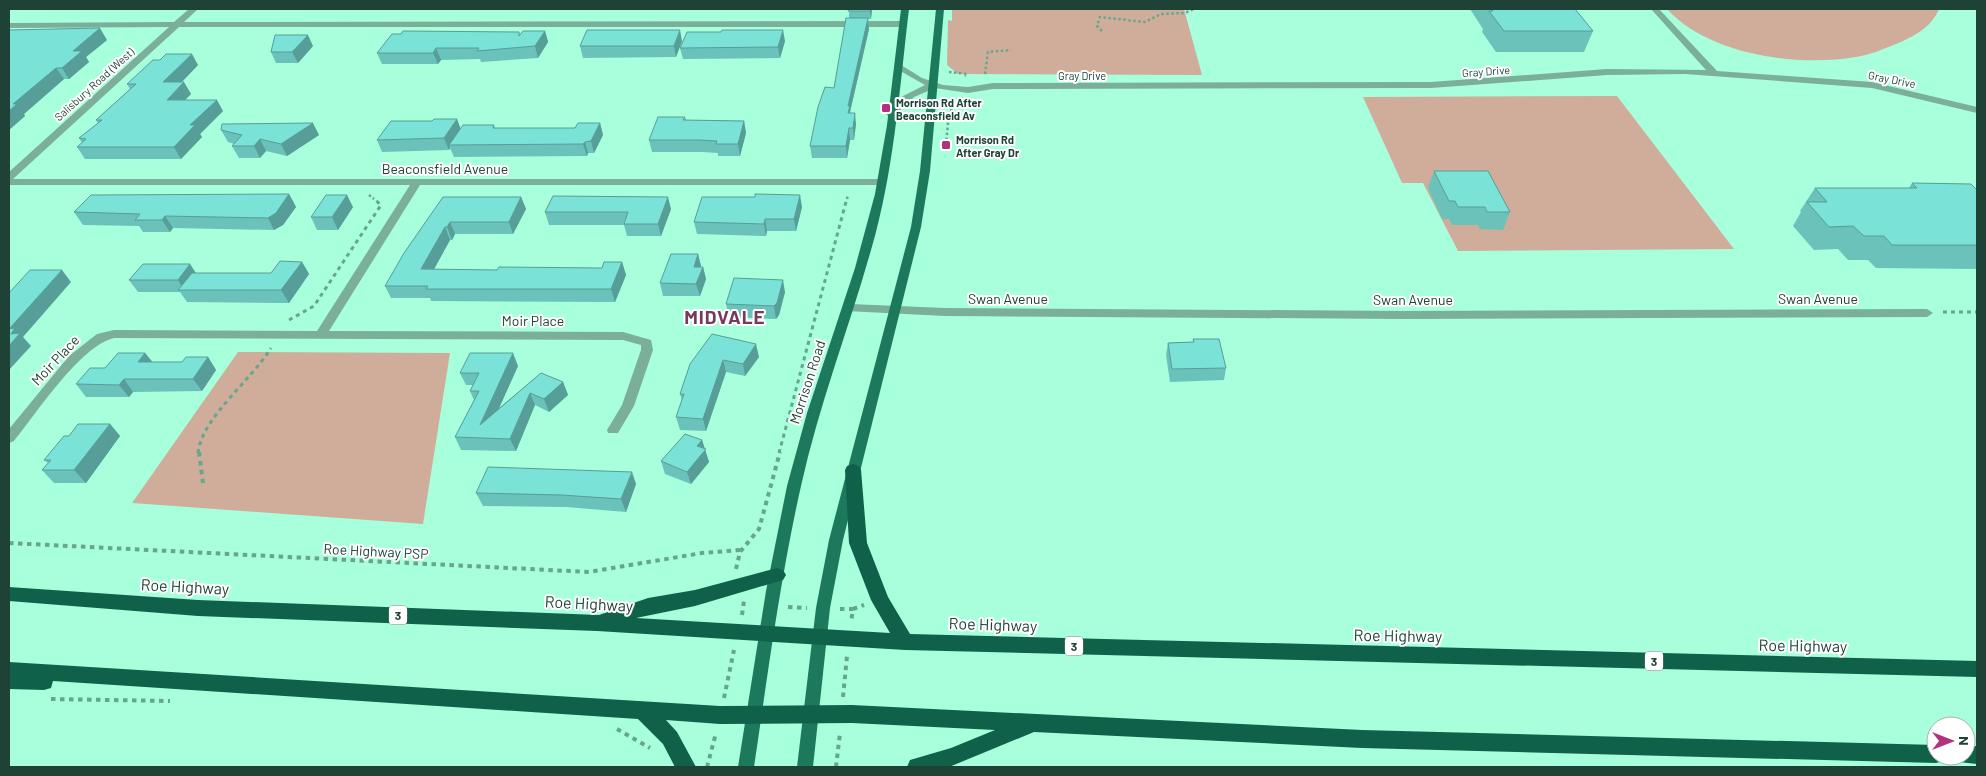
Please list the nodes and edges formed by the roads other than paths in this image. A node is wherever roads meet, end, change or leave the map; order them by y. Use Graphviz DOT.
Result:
graph roads {
  1 [pos="194,9"];
  2 [pos="905,9"];
  3 [pos="940,9"];
  4 [pos="1655,9"];
  5 [pos="903,24"];
  6 [pos="9,25"];
  7 [pos="176,25"];
  8 [pos="898,66"];
  9 [pos="1713,72"];
  10 [pos="934,85"];
  11 [pos="1977,110"];
  12 [pos="891,114"];
  13 [pos="9,177"];
  14 [pos="9,182"];
  15 [pos="417,182"];
  16 [pos="882,182"];
  17 [pos="850,308"];
  18 [pos="896,311"];
  19 [pos="1927,313"];
  20 [pos="322,333"];
  21 [pos="613,430"];
  22 [pos="9,438"];
  23 [pos="853,470"];
  24 [pos="778,575"];
  25 [pos="9,594"];
  26 [pos="597,623"];
  27 [pos="768,634"];
  28 [pos="819,637"];
  29 [pos="905,642"];
  30 [pos="1977,669"];
  31 [pos="9,670"];
  32 [pos="9,681"];
  33 [pos="205,684"];
  34 [pos="643,710"];
  35 [pos="754,713"];
  36 [pos="811,713"];
  37 [pos="1033,724"];
  38 [pos="1926,754"];
  39 [pos="686,767"];
  40 [pos="746,767"];
  41 [pos="805,767"];
  42 [pos="917,767"];
  1 -- 7 [label="street, Salisbury Road (West)"];
  2 -- 5 [label="main road, Morrison Road"];
  3 -- 10 [label="main road"];
  4 -- 9 [label="street"];
  5 -- 7 [label="street"];
  5 -- 8 [label="main road, Morrison Road"];
  6 -- 7 [label="street"];
  7 -- 13 [label="street, Salisbury Road (West)"];
  8 -- 10 [label="street"];
  8 -- 12 [label="main road, Morrison Road"];
  9 -- 10 [label="street, Gray Drive"];
  9 -- 11 [label="street, Gray Drive"];
  10 -- 12 [label="street, Gray Drive"];
  10 -- 18 [label="main road"];
  12 -- 16 [label="main road, Morrison Road"];
  14 -- 15 [label="street, Beaconsfield Avenue"];
  15 -- 16 [label="street, Beaconsfield Avenue"];
  15 -- 20 [label="street"];
  16 -- 17 [label="main road, Morrison Road"];
  17 -- 18 [label="street, Swan Avenue"];
  17 -- 24 [label="main road, Morrison Road"];
  18 -- 19 [label="street, Swan Avenue"];
  18 -- 23 [label="main road"];
  20 -- 21 [label="street, Moir Place"];
  20 -- 22 [label="street, Moir Place"];
  23 -- 28 [label="main road"];
  23 -- 29 [label="highway"];
  24 -- 26 [label="highway"];
  24 -- 27 [label="main road, Morrison Road"];
  25 -- 26 [label="highway, Roe Highway / 3"];
  26 -- 27 [label="highway, Roe Highway / 3"];
  27 -- 28 [label="highway, Roe Highway / 3"];
  27 -- 35 [label="main road, Morrison Road"];
  28 -- 29 [label="highway, Roe Highway / 3"];
  28 -- 36 [label="main road"];
  29 -- 30 [label="highway, Roe Highway / 3"];
  31 -- 33 [label="highway"];
  32 -- 33 [label="highway"];
  33 -- 34 [label="highway"];
  34 -- 35 [label="highway"];
  34 -- 39 [label="highway"];
  35 -- 36 [label="highway"];
  35 -- 40 [label="main road, Morrison Road"];
  36 -- 37 [label="highway"];
  36 -- 41 [label="main road"];
  37 -- 38 [label="highway"];
  37 -- 42 [label="highway"];
}
